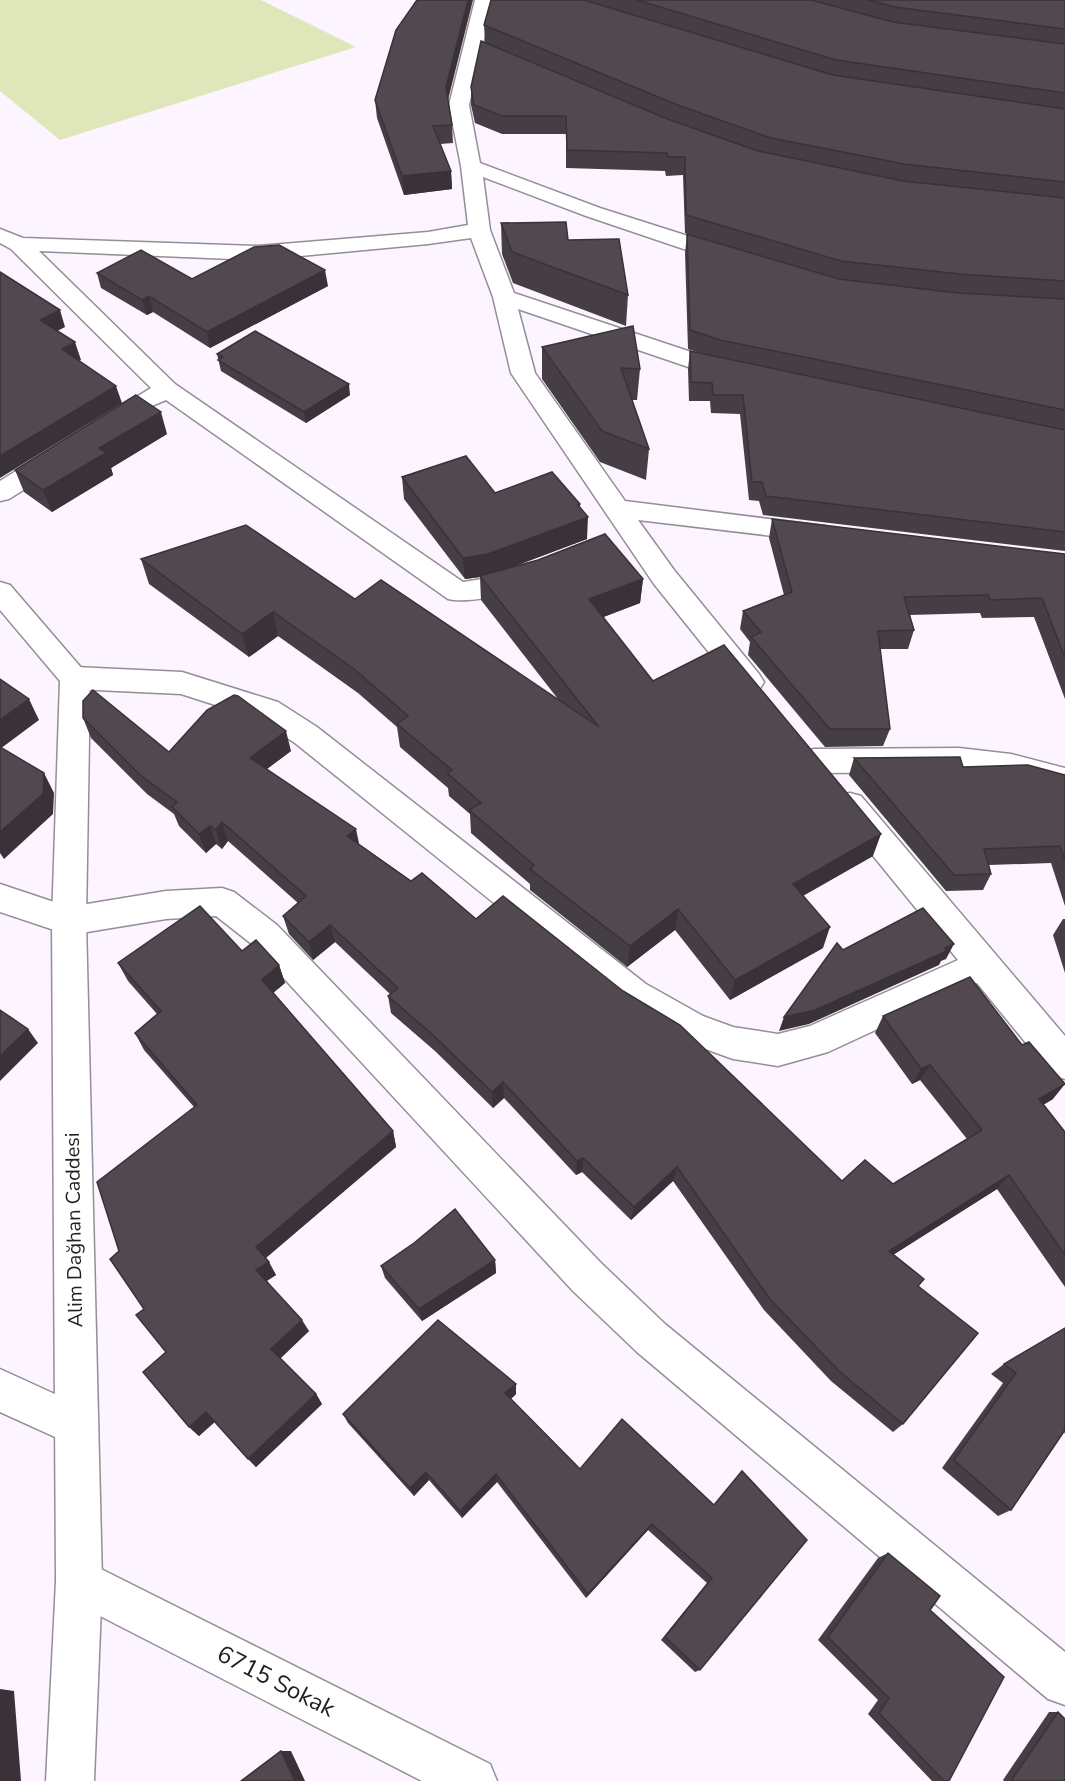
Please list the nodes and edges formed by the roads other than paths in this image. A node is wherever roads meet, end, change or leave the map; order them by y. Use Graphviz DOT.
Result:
graph roads {
  1 [pos="484,0"];
  2 [pos="473,47"];
  3 [pos="495,56"];
  4 [pos="471,166"];
  5 [pos="479,230"];
  6 [pos="10,239"];
  7 [pos="749,263"];
  8 [pos="504,297"];
  9 [pos="757,377"];
  10 [pos="166,389"];
  11 [pos="127,414"];
  12 [pos="78,444"];
  13 [pos="0,493"];
  14 [pos="619,509"];
  15 [pos="842,536"];
  16 [pos="548,566"];
  17 [pos="0,592"];
  18 [pos="75,678"];
  19 [pos="769,706"];
  20 [pos="1065,780"];
  21 [pos="0,898"];
  22 [pos="69,921"];
  23 [pos="982,965"];
  24 [pos="1065,1063"];
  25 [pos="0,1390"];
  26 [pos="77,1426"];
  27 [pos="79,1581"];
  28 [pos="1065,1682"];
  29 [pos="70,1781"];
  30 [pos="473,1781"];
  1 -- 2 [label="street"];
  2 -- 3 [label="street"];
  2 -- 4 [label="street"];
  4 -- 5 [label="street"];
  4 -- 7 [label="street"];
  5 -- 6 [label="street"];
  5 -- 8 [label="street"];
  6 -- 10 [label="street"];
  8 -- 9 [label="street"];
  8 -- 14 [label="street"];
  10 -- 11 [label="street"];
  10 -- 16 [label="street"];
  12 -- 13 [label="street"];
  14 -- 15 [label="street"];
  14 -- 19 [label="street"];
  17 -- 18 [label="street"];
  18 -- 22 [label="street, Alim Dağhan Caddesi"];
  18 -- 23 [label="street"];
  20 -- 23 [label="street"];
  21 -- 22 [label="street"];
  22 -- 26 [label="street, Alim Dağhan Caddesi"];
  22 -- 28 [label="street"];
  23 -- 24 [label="street"];
  25 -- 26 [label="street"];
  26 -- 27 [label="street, Alim Dağhan Caddesi"];
  27 -- 29 [label="street, Alim Dağhan Caddesi"];
  27 -- 30 [label="street, 6715 Sokak"];
}
